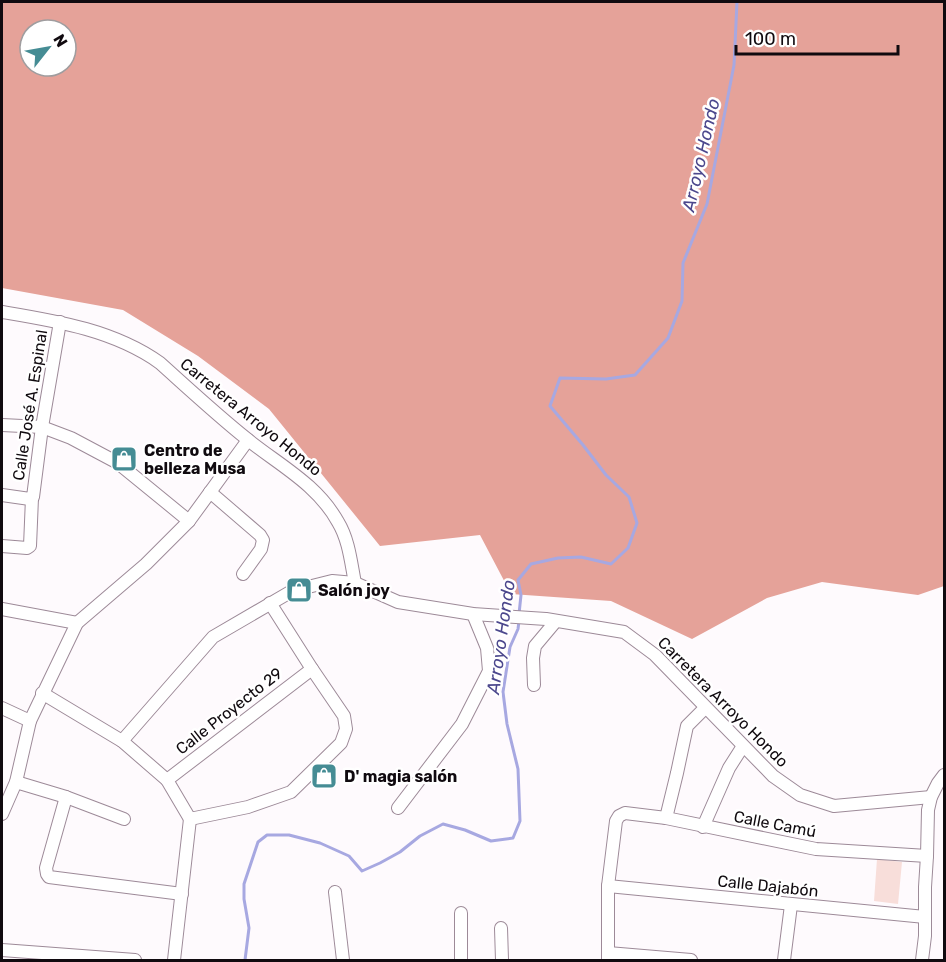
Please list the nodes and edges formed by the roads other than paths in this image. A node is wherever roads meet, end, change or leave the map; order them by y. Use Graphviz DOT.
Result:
graph roads {
  1 [pos="2,312"];
  2 [pos="60,322"];
  3 [pos="2,425"];
  4 [pos="42,427"];
  5 [pos="248,440"];
  6 [pos="210,492"];
  7 [pos="2,495"];
  8 [pos="32,498"];
  9 [pos="189,521"];
  10 [pos="2,546"];
  11 [pos="243,574"];
  12 [pos="356,583"];
  13 [pos="270,603"];
  14 [pos="2,609"];
  15 [pos="473,614"];
  16 [pos="551,620"];
  17 [pos="77,622"];
  18 [pos="312,669"];
  19 [pos="534,685"];
  20 [pos="42,693"];
  21 [pos="2,708"];
  22 [pos="705,708"];
  23 [pos="30,721"];
  24 [pos="122,741"];
  25 [pos="742,746"];
  26 [pos="945,775"];
  27 [pos="167,780"];
  28 [pos="10,788"];
  29 [pos="66,797"];
  30 [pos="931,797"];
  31 [pos="398,808"];
  32 [pos="2,814"];
  33 [pos="666,818"];
  34 [pos="124,819"];
  35 [pos="190,819"];
  36 [pos="704,827"];
  37 [pos="927,856"];
  38 [pos="608,886"];
  39 [pos="335,892"];
  40 [pos="182,894"];
  41 [pos="791,905"];
  42 [pos="461,913"];
  43 [pos="925,917"];
  44 [pos="501,928"];
  45 [pos="2,950"];
  46 [pos="608,957"];
  47 [pos="135,960"];
  48 [pos="174,960"];
  49 [pos="344,960"];
  50 [pos="461,960"];
  51 [pos="502,960"];
  52 [pos="691,960"];
  53 [pos="784,960"];
  54 [pos="922,960"];
  1 -- 2 [label="street, Carretera Arroyo Hondo"];
  2 -- 4 [label="street, Calle José A. Espinal"];
  2 -- 5 [label="street, Carretera Arroyo Hondo"];
  3 -- 4 [label="street"];
  4 -- 8 [label="street, Calle José A. Espinal"];
  4 -- 9 [label="street"];
  5 -- 6 [label="street"];
  5 -- 12 [label="street, Carretera Arroyo Hondo"];
  6 -- 9 [label="street"];
  6 -- 11 [label="street"];
  7 -- 8 [label="street, Calle José A. Espinal"];
  8 -- 10 [label="street"];
  9 -- 17 [label="street"];
  12 -- 13 [label="street"];
  12 -- 15 [label="street, Carretera Arroyo Hondo"];
  13 -- 18 [label="street"];
  13 -- 24 [label="street"];
  14 -- 17 [label="street"];
  15 -- 16 [label="street, Carretera Arroyo Hondo"];
  15 -- 31 [label="street"];
  16 -- 19 [label="street"];
  16 -- 22 [label="street, Carretera Arroyo Hondo"];
  17 -- 20 [label="street"];
  18 -- 27 [label="street, Calle Proyecto 29"];
  18 -- 35 [label="street"];
  20 -- 23 [label="street"];
  20 -- 24 [label="street"];
  21 -- 23 [label="street"];
  22 -- 25 [label="street, Carretera Arroyo Hondo"];
  22 -- 33 [label="street"];
  23 -- 28 [label="street"];
  24 -- 27 [label="street"];
  25 -- 30 [label="street, Carretera Arroyo Hondo"];
  25 -- 36 [label="street"];
  26 -- 30 [label="street"];
  27 -- 35 [label="street"];
  28 -- 29 [label="street"];
  28 -- 32 [label="street"];
  29 -- 34 [label="street"];
  29 -- 40 [label="street"];
  30 -- 37 [label="street"];
  33 -- 36 [label="street, Calle Camú"];
  33 -- 38 [label="street, Calle Camú"];
  35 -- 40 [label="street"];
  36 -- 37 [label="street, Calle Camú"];
  37 -- 43 [label="street"];
  38 -- 41 [label="street, Calle Dajabón"];
  38 -- 46 [label="street"];
  39 -- 49 [label="street"];
  40 -- 48 [label="street"];
  41 -- 43 [label="street, Calle Dajabón"];
  41 -- 53 [label="street"];
  42 -- 50 [label="street"];
  43 -- 54 [label="street"];
  44 -- 51 [label="street"];
  45 -- 47 [label="street"];
  46 -- 52 [label="street"];
}
